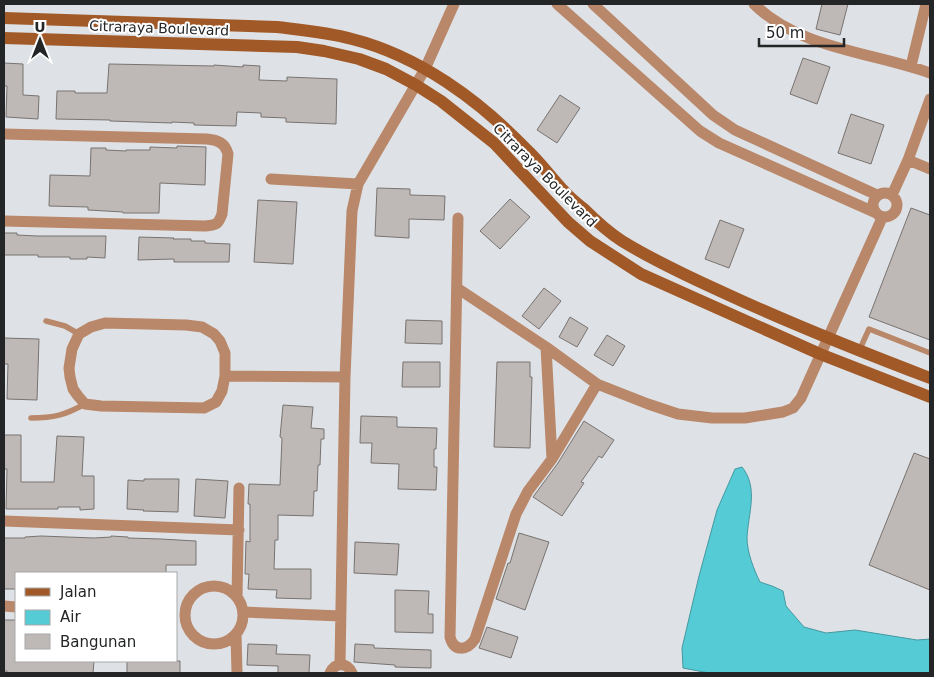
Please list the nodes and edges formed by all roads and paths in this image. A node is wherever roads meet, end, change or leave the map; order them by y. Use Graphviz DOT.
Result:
graph roads {
  1 [pos="454,4"];
  2 [pos="557,4"];
  3 [pos="593,4"];
  4 [pos="754,4"];
  5 [pos="926,4"];
  6 [pos="4,18"];
  7 [pos="4,38"];
  8 [pos="911,66"];
  9 [pos="425,69"];
  10 [pos="930,74"];
  11 [pos="416,86"];
  12 [pos="930,99"];
  13 [pos="4,134"];
  14 [pos="908,160"];
  15 [pos="930,169"];
  16 [pos="271,180"];
  17 [pos="358,184"];
  18 [pos="877,195"];
  19 [pos="892,195"];
  20 [pos="878,215"];
  21 [pos="458,218"];
  22 [pos="4,221"];
  23 [pos="456,288"];
  24 [pos="46,321"];
  25 [pos="79,334"];
  26 [pos="828,338"];
  27 [pos="546,347"];
  28 [pos="859,351"];
  29 [pos="930,353"];
  30 [pos="820,354"];
  31 [pos="225,376"];
  32 [pos="345,377"];
  33 [pos="930,378"];
  34 [pos="597,384"];
  35 [pos="930,397"];
  36 [pos="86,404"];
  37 [pos="31,418"];
  38 [pos="552,459"];
  39 [pos="239,488"];
  40 [pos="4,521"];
  41 [pos="239,530"];
  42 [pos="237,597"];
  43 [pos="243,612"];
  44 [pos="180,614"];
  45 [pos="341,616"];
  46 [pos="236,634"];
  47 [pos="340,664"];
  48 [pos="237,673"];
  49 [pos="330,673"];
  50 [pos="352,673"];
  1 -- 9 [label="street"];
  2 -- 20 [label="street"];
  3 -- 18 [label="street"];
  4 -- 8 [label="street"];
  5 -- 8 [label="street"];
  6 -- 9 [label="main road, Citraraya Boulevard"];
  7 -- 11 [label="main road, Citraraya Boulevard"];
  8 -- 10 [label="street"];
  9 -- 11 [label="street"];
  9 -- 26 [label="main road, Citraraya Boulevard"];
  11 -- 17 [label="street"];
  11 -- 30 [label="main road, Citraraya Boulevard"];
  12 -- 14 [label="street"];
  13 -- 22 [label="street"];
  14 -- 15 [label="street"];
  14 -- 19 [label="street"];
  16 -- 17 [label="street"];
  17 -- 32 [label="street"];
  18 -- 19 [label="street"];
  18 -- 20 [label="street"];
  19 -- 20 [label="street"];
  20 -- 26 [label="street"];
  21 -- 23 [label="street"];
  23 -- 27 [label="street"];
  23 -- 38 [label="street"];
  24 -- 25 [label="lane"];
  25 -- 31 [label="street"];
  25 -- 36 [label="street"];
  26 -- 28 [label="main road, Citraraya Boulevard"];
  26 -- 30 [label="street"];
  27 -- 34 [label="street"];
  27 -- 38 [label="street"];
  28 -- 29 [label="lane"];
  28 -- 33 [label="main road, Citraraya Boulevard"];
  30 -- 34 [label="street"];
  30 -- 35 [label="main road, Citraraya Boulevard"];
  31 -- 32 [label="street"];
  31 -- 36 [label="street"];
  32 -- 45 [label="street"];
  34 -- 38 [label="street"];
  36 -- 37 [label="lane"];
  39 -- 41 [label="street"];
  40 -- 41 [label="street"];
  41 -- 42 [label="street"];
  42 -- 43 [label="street"];
  42 -- 44 [label="street"];
  43 -- 45 [label="street"];
  43 -- 46 [label="street"];
  44 -- 46 [label="street"];
  45 -- 47 [label="street"];
  46 -- 48 [label="street"];
  47 -- 49 [label="street"];
  47 -- 50 [label="street"];
}
